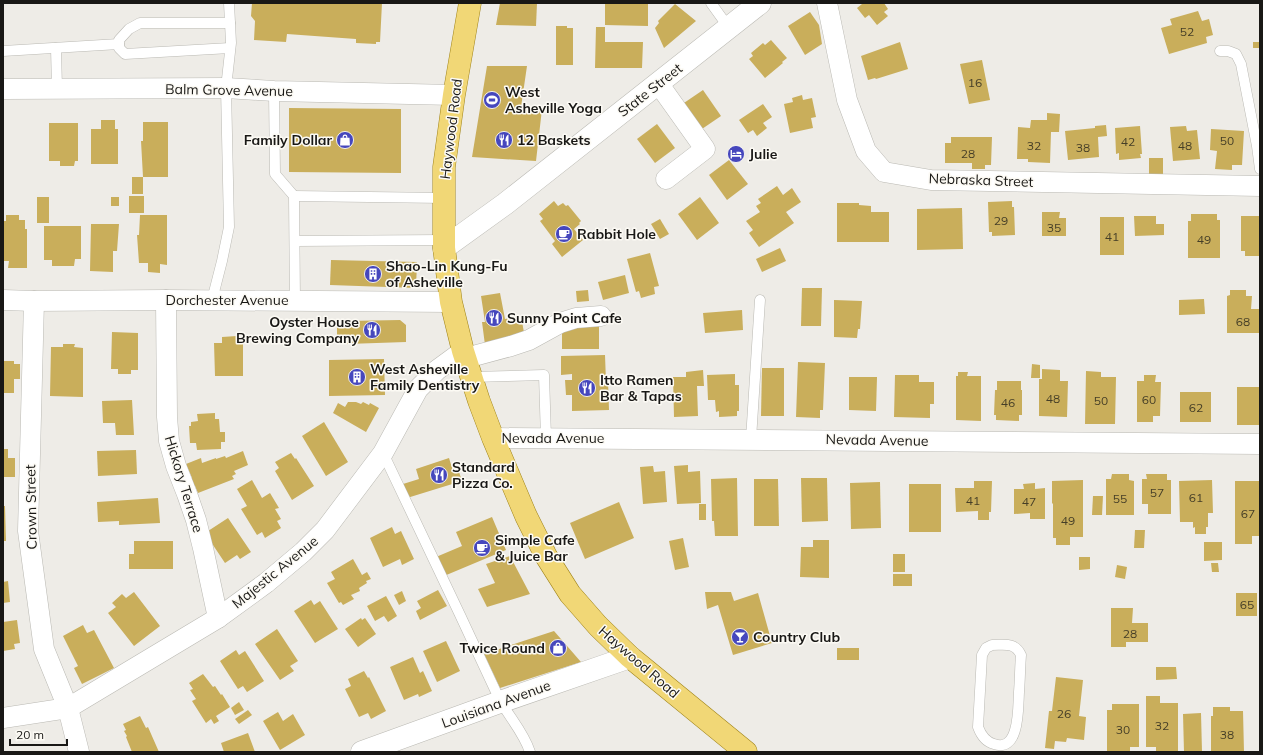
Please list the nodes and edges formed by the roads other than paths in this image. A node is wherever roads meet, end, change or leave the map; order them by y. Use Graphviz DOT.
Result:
graph roads {
  1 [pos="229,3"];
  2 [pos="470,3"];
  3 [pos="711,3"];
  4 [pos="760,3"];
  5 [pos="827,3"];
  6 [pos="230,23"];
  7 [pos="729,28"];
  8 [pos="119,44"];
  9 [pos="56,48"];
  10 [pos="230,48"];
  11 [pos="3,51"];
  12 [pos="1220,52"];
  13 [pos="658,83"];
  14 [pos="226,88"];
  15 [pos="3,89"];
  16 [pos="57,89"];
  17 [pos="274,91"];
  18 [pos="454,95"];
  19 [pos="1260,169"];
  20 [pos="666,179"];
  21 [pos="1260,186"];
  22 [pos="294,196"];
  23 [pos="444,198"];
  24 [pos="295,241"];
  25 [pos="444,244"];
  26 [pos="3,300"];
  27 [pos="166,300"];
  28 [pos="212,300"];
  29 [pos="760,300"];
  30 [pos="34,301"];
  31 [pos="295,301"];
  32 [pos="451,302"];
  33 [pos="600,316"];
  34 [pos="467,362"];
  35 [pos="493,438"];
  36 [pos="546,438"];
  37 [pos="751,439"];
  38 [pos="1260,444"];
  39 [pos="383,453"];
  40 [pos="218,618"];
  41 [pos="630,657"];
  42 [pos="500,702"];
  43 [pos="68,708"];
  44 [pos="3,718"];
  45 [pos="1000,749"];
  46 [pos="79,752"];
  47 [pos="362,752"];
  48 [pos="530,752"];
  49 [pos="746,752"];
  1 -- 6 [label="lane"];
  2 -- 18 [label="main road, Haywood Road"];
  3 -- 7 [label="lane"];
  4 -- 7 [label="street, State Street"];
  5 -- 21 [label="street, Nebraska Street"];
  6 -- 8 [label="lane"];
  6 -- 10 [label="lane"];
  7 -- 13 [label="street, State Street"];
  8 -- 9 [label="lane"];
  8 -- 10 [label="lane"];
  9 -- 11 [label="lane"];
  9 -- 16 [label="lane"];
  10 -- 14 [label="lane"];
  12 -- 19 [label="lane"];
  13 -- 20 [label="street"];
  13 -- 25 [label="street, State Street"];
  14 -- 16 [label="street, Balm Grove Avenue"];
  14 -- 17 [label="street, Balm Grove Avenue"];
  14 -- 28 [label="lane"];
  15 -- 16 [label="street, Balm Grove Avenue"];
  17 -- 18 [label="street, Balm Grove Avenue"];
  17 -- 22 [label="lane"];
  18 -- 23 [label="main road, Haywood Road"];
  22 -- 23 [label="lane"];
  22 -- 24 [label="lane"];
  23 -- 25 [label="main road, Haywood Road"];
  24 -- 25 [label="lane"];
  24 -- 31 [label="lane"];
  25 -- 32 [label="main road, Haywood Road"];
  26 -- 30 [label="street, Dorchester Avenue"];
  27 -- 28 [label="street, Dorchester Avenue"];
  27 -- 30 [label="street, Dorchester Avenue"];
  27 -- 40 [label="street, Hickory Terrace"];
  28 -- 31 [label="street, Dorchester Avenue"];
  29 -- 37 [label="lane"];
  30 -- 43 [label="street, Crown Street"];
  31 -- 32 [label="street, Dorchester Avenue"];
  32 -- 34 [label="main road, Haywood Road"];
  33 -- 34 [label="street"];
  34 -- 35 [label="main road, Haywood Road"];
  34 -- 36 [label="lane"];
  34 -- 39 [label="street, Majestic Avenue"];
  35 -- 36 [label="street, Nevada Avenue"];
  35 -- 41 [label="main road, Haywood Road"];
  36 -- 37 [label="street, Nevada Avenue"];
  37 -- 38 [label="street, Nevada Avenue"];
  39 -- 40 [label="street, Majestic Avenue"];
  39 -- 42 [label="lane"];
  40 -- 43 [label="street, Majestic Avenue"];
  41 -- 42 [label="street, Louisiana Avenue"];
  41 -- 49 [label="main road, Haywood Road"];
  42 -- 47 [label="street, Louisiana Avenue"];
  42 -- 48 [label="lane"];
  43 -- 44 [label="street"];
  43 -- 46 [label="street"];
  45 -- 45 [label="lane"];
}
